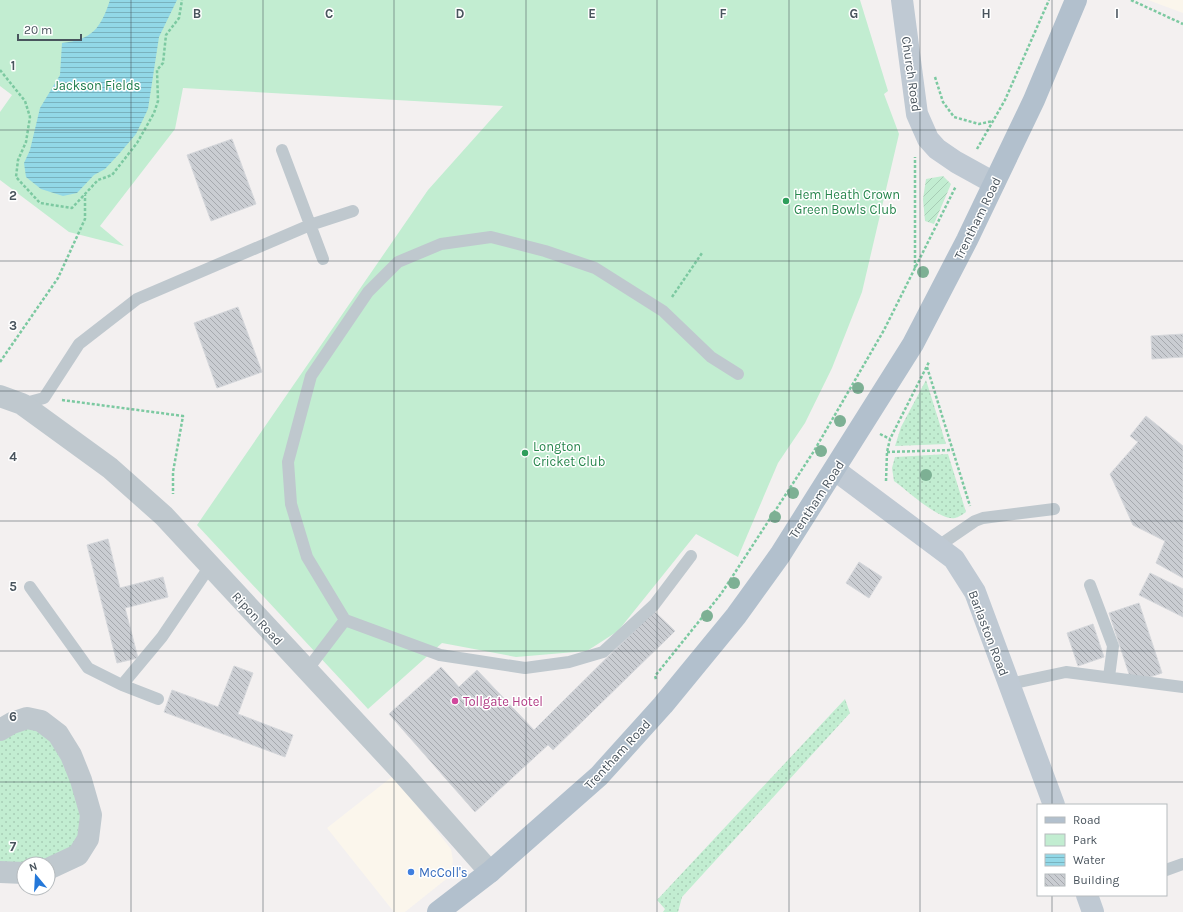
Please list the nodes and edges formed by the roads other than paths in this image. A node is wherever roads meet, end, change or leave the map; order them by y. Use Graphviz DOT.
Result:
graph roads {
  1 [pos="902,0"];
  2 [pos="1076,0"];
  3 [pos="282,150"];
  4 [pos="994,182"];
  5 [pos="353,211"];
  6 [pos="310,226"];
  7 [pos="323,259"];
  8 [pos="738,374"];
  9 [pos="0,396"];
  10 [pos="22,404"];
  11 [pos="834,470"];
  12 [pos="1054,509"];
  13 [pos="937,547"];
  14 [pos="691,556"];
  15 [pos="210,566"];
  16 [pos="1090,585"];
  17 [pos="30,588"];
  18 [pos="345,620"];
  19 [pos="307,670"];
  20 [pos="1109,677"];
  21 [pos="1009,684"];
  22 [pos="122,685"];
  23 [pos="1183,687"];
  24 [pos="158,699"];
  25 [pos="0,730"];
  26 [pos="1054,804"];
  27 [pos="1183,864"];
  28 [pos="56,865"];
  29 [pos="1167,870"];
  30 [pos="0,872"];
  31 [pos="490,872"];
  32 [pos="16,873"];
  33 [pos="1087,896"];
  34 [pos="438,912"];
  35 [pos="1093,912"];
  1 -- 4 [label="street, Church Road"];
  2 -- 4 [label="main road, Trentham Road"];
  3 -- 6 [label="lane"];
  4 -- 11 [label="main road, Trentham Road"];
  5 -- 6 [label="lane"];
  6 -- 7 [label="lane"];
  6 -- 10 [label="lane"];
  8 -- 18 [label="lane"];
  9 -- 10 [label="street, Ripon Road"];
  10 -- 15 [label="street, Ripon Road"];
  11 -- 13 [label="street, Barlaston Road"];
  11 -- 31 [label="main road, Trentham Road"];
  12 -- 13 [label="lane"];
  13 -- 21 [label="street, Barlaston Road"];
  14 -- 18 [label="lane"];
  15 -- 19 [label="street, Ripon Road"];
  15 -- 22 [label="lane"];
  16 -- 20 [label="lane"];
  17 -- 22 [label="lane"];
  18 -- 19 [label="lane"];
  19 -- 31 [label="street, Ripon Road"];
  20 -- 21 [label="lane"];
  20 -- 23 [label="lane"];
  21 -- 26 [label="street, Barlaston Road"];
  22 -- 24 [label="lane"];
  25 -- 28 [label="street"];
  27 -- 29 [label="lane"];
  30 -- 32 [label="street"];
  31 -- 34 [label="main road, Trentham Road"];
  33 -- 35 [label="street"];
}
